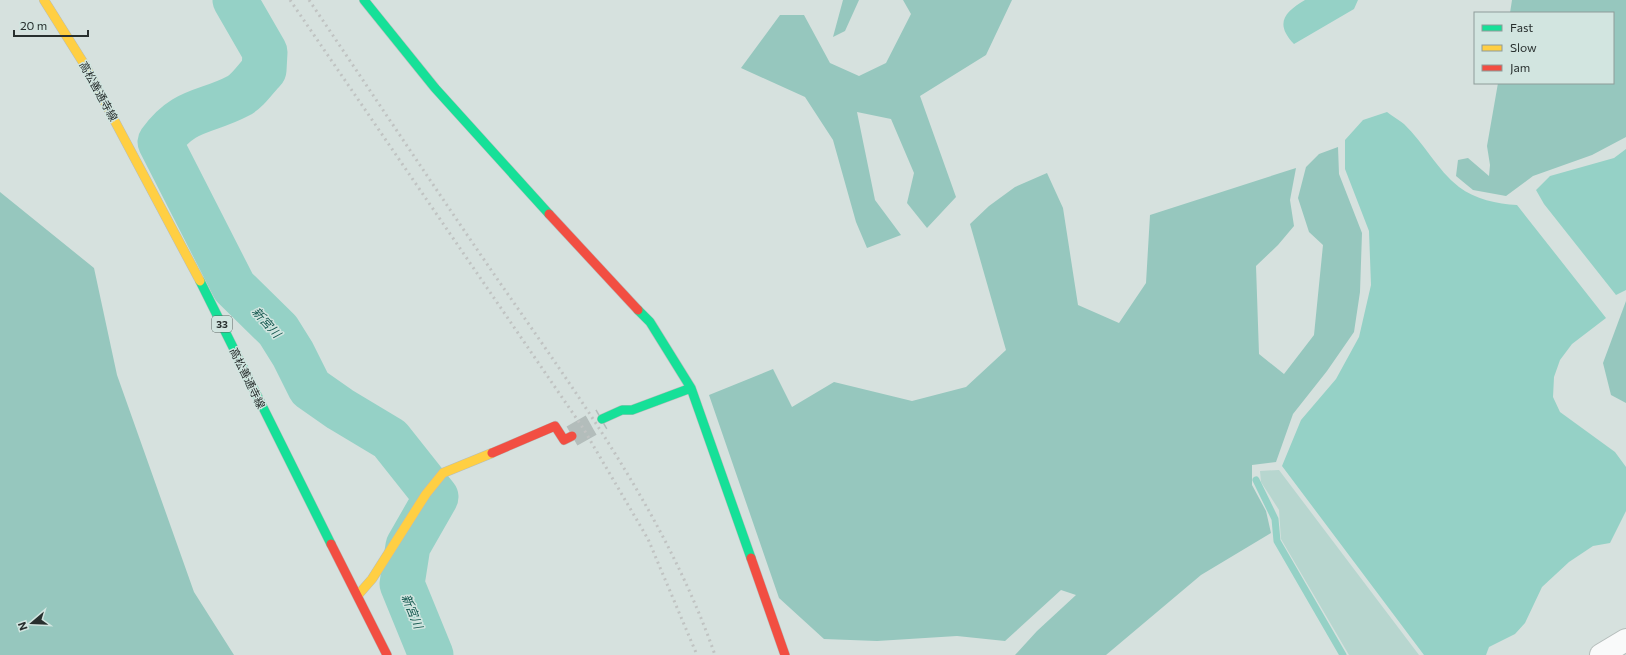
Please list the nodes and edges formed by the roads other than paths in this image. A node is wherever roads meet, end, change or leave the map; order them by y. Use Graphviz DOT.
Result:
graph roads {
  1 [pos="44,0"];
  2 [pos="364,0"];
  3 [pos="691,388"];
  4 [pos="602,419"];
  5 [pos="572,436"];
  6 [pos="358,595"];
  7 [pos="1626,640"];
  8 [pos="387,655"];
  9 [pos="785,655"];
  10 [pos="1601,655"];
  1 -- 6 [label="street, 高松善通寺線 / 33"];
  2 -- 3 [label="street"];
  3 -- 4 [label="street"];
  3 -- 9 [label="street"];
  5 -- 6 [label="street"];
  6 -- 8 [label="street, 高松善通寺線 / 33"];
  7 -- 10 [label="street"];
}
